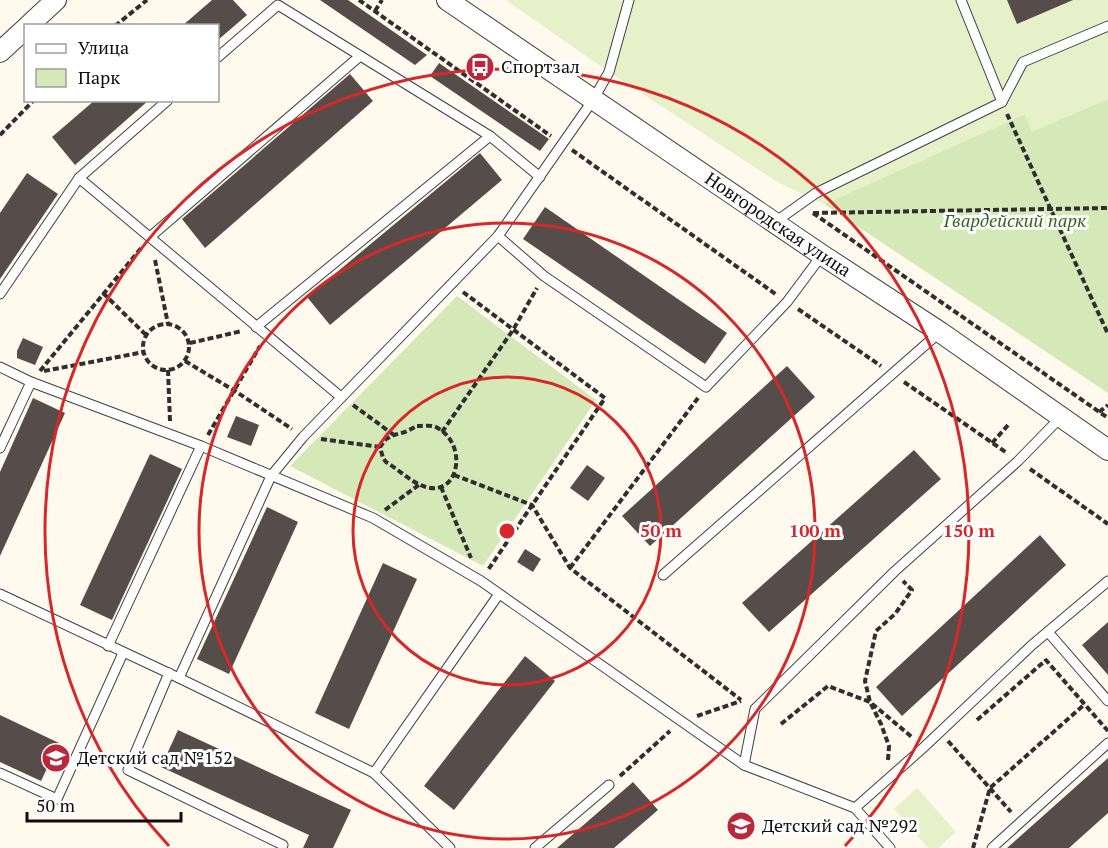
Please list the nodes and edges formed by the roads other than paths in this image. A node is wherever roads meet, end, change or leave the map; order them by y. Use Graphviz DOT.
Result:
graph roads {
  1 [pos="56,0"];
  2 [pos="447,0"];
  3 [pos="629,0"];
  4 [pos="961,0"];
  5 [pos="465,6"];
  6 [pos="30,24"];
  7 [pos="1108,26"];
  8 [pos="24,30"];
  9 [pos="0,52"];
  10 [pos="219,56"];
  11 [pos="360,56"];
  12 [pos="593,100"];
  13 [pos="166,102"];
  14 [pos="1002,102"];
  15 [pos="490,136"];
  16 [pos="540,177"];
  17 [pos="79,178"];
  18 [pos="776,222"];
  19 [pos="498,236"];
  20 [pos="150,237"];
  21 [pos="822,255"];
  22 [pos="0,294"];
  23 [pos="256,327"];
  24 [pos="940,332"];
  25 [pos="0,367"];
  26 [pos="31,382"];
  27 [pos="341,397"];
  28 [pos="1060,418"];
  29 [pos="201,446"];
  30 [pos="0,448"];
  31 [pos="1108,450"];
  32 [pos="271,476"];
  33 [pos="663,574"];
  34 [pos="1108,581"];
  35 [pos="0,594"];
  36 [pos="499,594"];
  37 [pos="1048,632"];
  38 [pos="108,646"];
  39 [pos="123,653"];
  40 [pos="169,673"];
  41 [pos="179,678"];
  42 [pos="1108,701"];
  43 [pos="1108,743"];
  44 [pos="744,765"];
  45 [pos="0,773"];
  46 [pos="374,773"];
  47 [pos="609,785"];
  48 [pos="855,808"];
  49 [pos="283,845"];
  50 [pos="450,848"];
  51 [pos="535,848"];
  52 [pos="890,848"];
  53 [pos="992,848"];
  1 -- 6 [label="street"];
  2 -- 5 [label="street, Новгородская улица"];
  3 -- 12 [label="lane"];
  4 -- 14 [label="lane"];
  5 -- 12 [label="street, Новгородская улица"];
  7 -- 14 [label="lane"];
  8 -- 9 [label="street"];
  10 -- 11 [label="lane"];
  11 -- 15 [label="lane"];
  11 -- 20 [label="lane"];
  12 -- 16 [label="lane"];
  12 -- 18 [label="street, Новгородская улица"];
  13 -- 17 [label="lane"];
  14 -- 18 [label="lane"];
  15 -- 16 [label="lane"];
  15 -- 23 [label="lane"];
  16 -- 19 [label="lane"];
  17 -- 20 [label="lane"];
  17 -- 22 [label="lane"];
  18 -- 21 [label="street, Новгородская улица"];
  19 -- 21 [label="lane"];
  19 -- 27 [label="lane"];
  20 -- 23 [label="lane"];
  21 -- 24 [label="street, Новгородская улица"];
  23 -- 27 [label="lane"];
  24 -- 28 [label="street, Новгородская улица"];
  24 -- 33 [label="lane"];
  25 -- 26 [label="lane"];
  26 -- 29 [label="lane"];
  26 -- 30 [label="lane"];
  27 -- 32 [label="lane"];
  28 -- 31 [label="street, Новгородская улица"];
  28 -- 44 [label="lane"];
  29 -- 32 [label="lane"];
  29 -- 38 [label="lane"];
  32 -- 36 [label="lane"];
  32 -- 41 [label="lane"];
  34 -- 37 [label="lane"];
  35 -- 38 [label="lane"];
  36 -- 44 [label="lane"];
  36 -- 46 [label="lane"];
  37 -- 42 [label="lane"];
  37 -- 48 [label="lane"];
  38 -- 39 [label="lane"];
  39 -- 40 [label="lane"];
  39 -- 45 [label="lane"];
  40 -- 41 [label="lane"];
  40 -- 49 [label="lane"];
  41 -- 46 [label="lane"];
  43 -- 53 [label="lane"];
  44 -- 48 [label="lane"];
  46 -- 50 [label="lane"];
  47 -- 51 [label="lane"];
  48 -- 52 [label="lane"];
}
